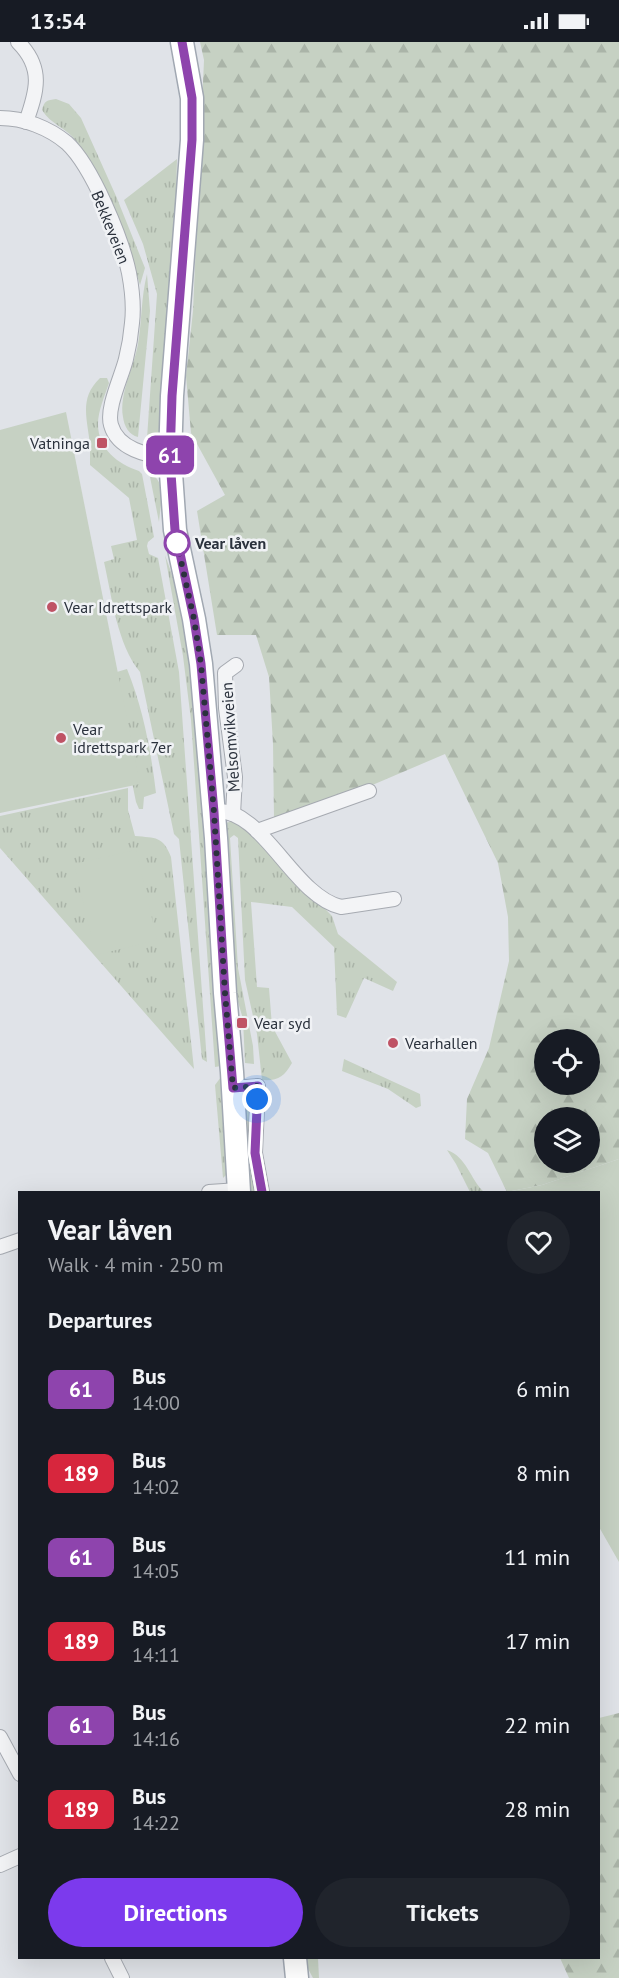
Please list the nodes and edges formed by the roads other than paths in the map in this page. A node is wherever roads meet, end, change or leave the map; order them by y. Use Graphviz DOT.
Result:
graph roads {
  1 [pos="18,42"];
  2 [pos="182,42"];
  3 [pos="0,118"];
  4 [pos="26,122"];
  5 [pos="170,459"];
  6 [pos="236,665"];
  7 [pos="369,790"];
  8 [pos="224,813"];
  9 [pos="257,831"];
  10 [pos="394,899"];
  11 [pos="233,1088"];
  12 [pos="239,1191"];
  13 [pos="262,1191"];
  14 [pos="18,1241"];
  15 [pos="0,1247"];
  16 [pos="0,1737"];
  17 [pos="18,1770"];
  18 [pos="18,1857"];
  19 [pos="0,1865"];
  20 [pos="112,1959"];
  21 [pos="295,1959"];
  22 [pos="122,1978"];
  23 [pos="297,1978"];
  1 -- 4 [label="street"];
  2 -- 5 [label="main road, Melsomvikveien"];
  3 -- 4 [label="street, Bekkeveien"];
  4 -- 5 [label="street, Bekkeveien"];
  5 -- 8 [label="main road, Melsomvikveien"];
  6 -- 8 [label="street, Melsomvikveien"];
  7 -- 9 [label="street"];
  8 -- 9 [label="street, Melsomvikveien"];
  8 -- 11 [label="main road, Melsomvikveien"];
  9 -- 10 [label="street, Melsomvikveien"];
  11 -- 12 [label="main road, Melsomvikveien"];
  11 -- 13 [label="street"];
  14 -- 15 [label="street"];
  16 -- 17 [label="street"];
  18 -- 19 [label="street"];
  20 -- 22 [label="street"];
  21 -- 23 [label="main road"];
}
